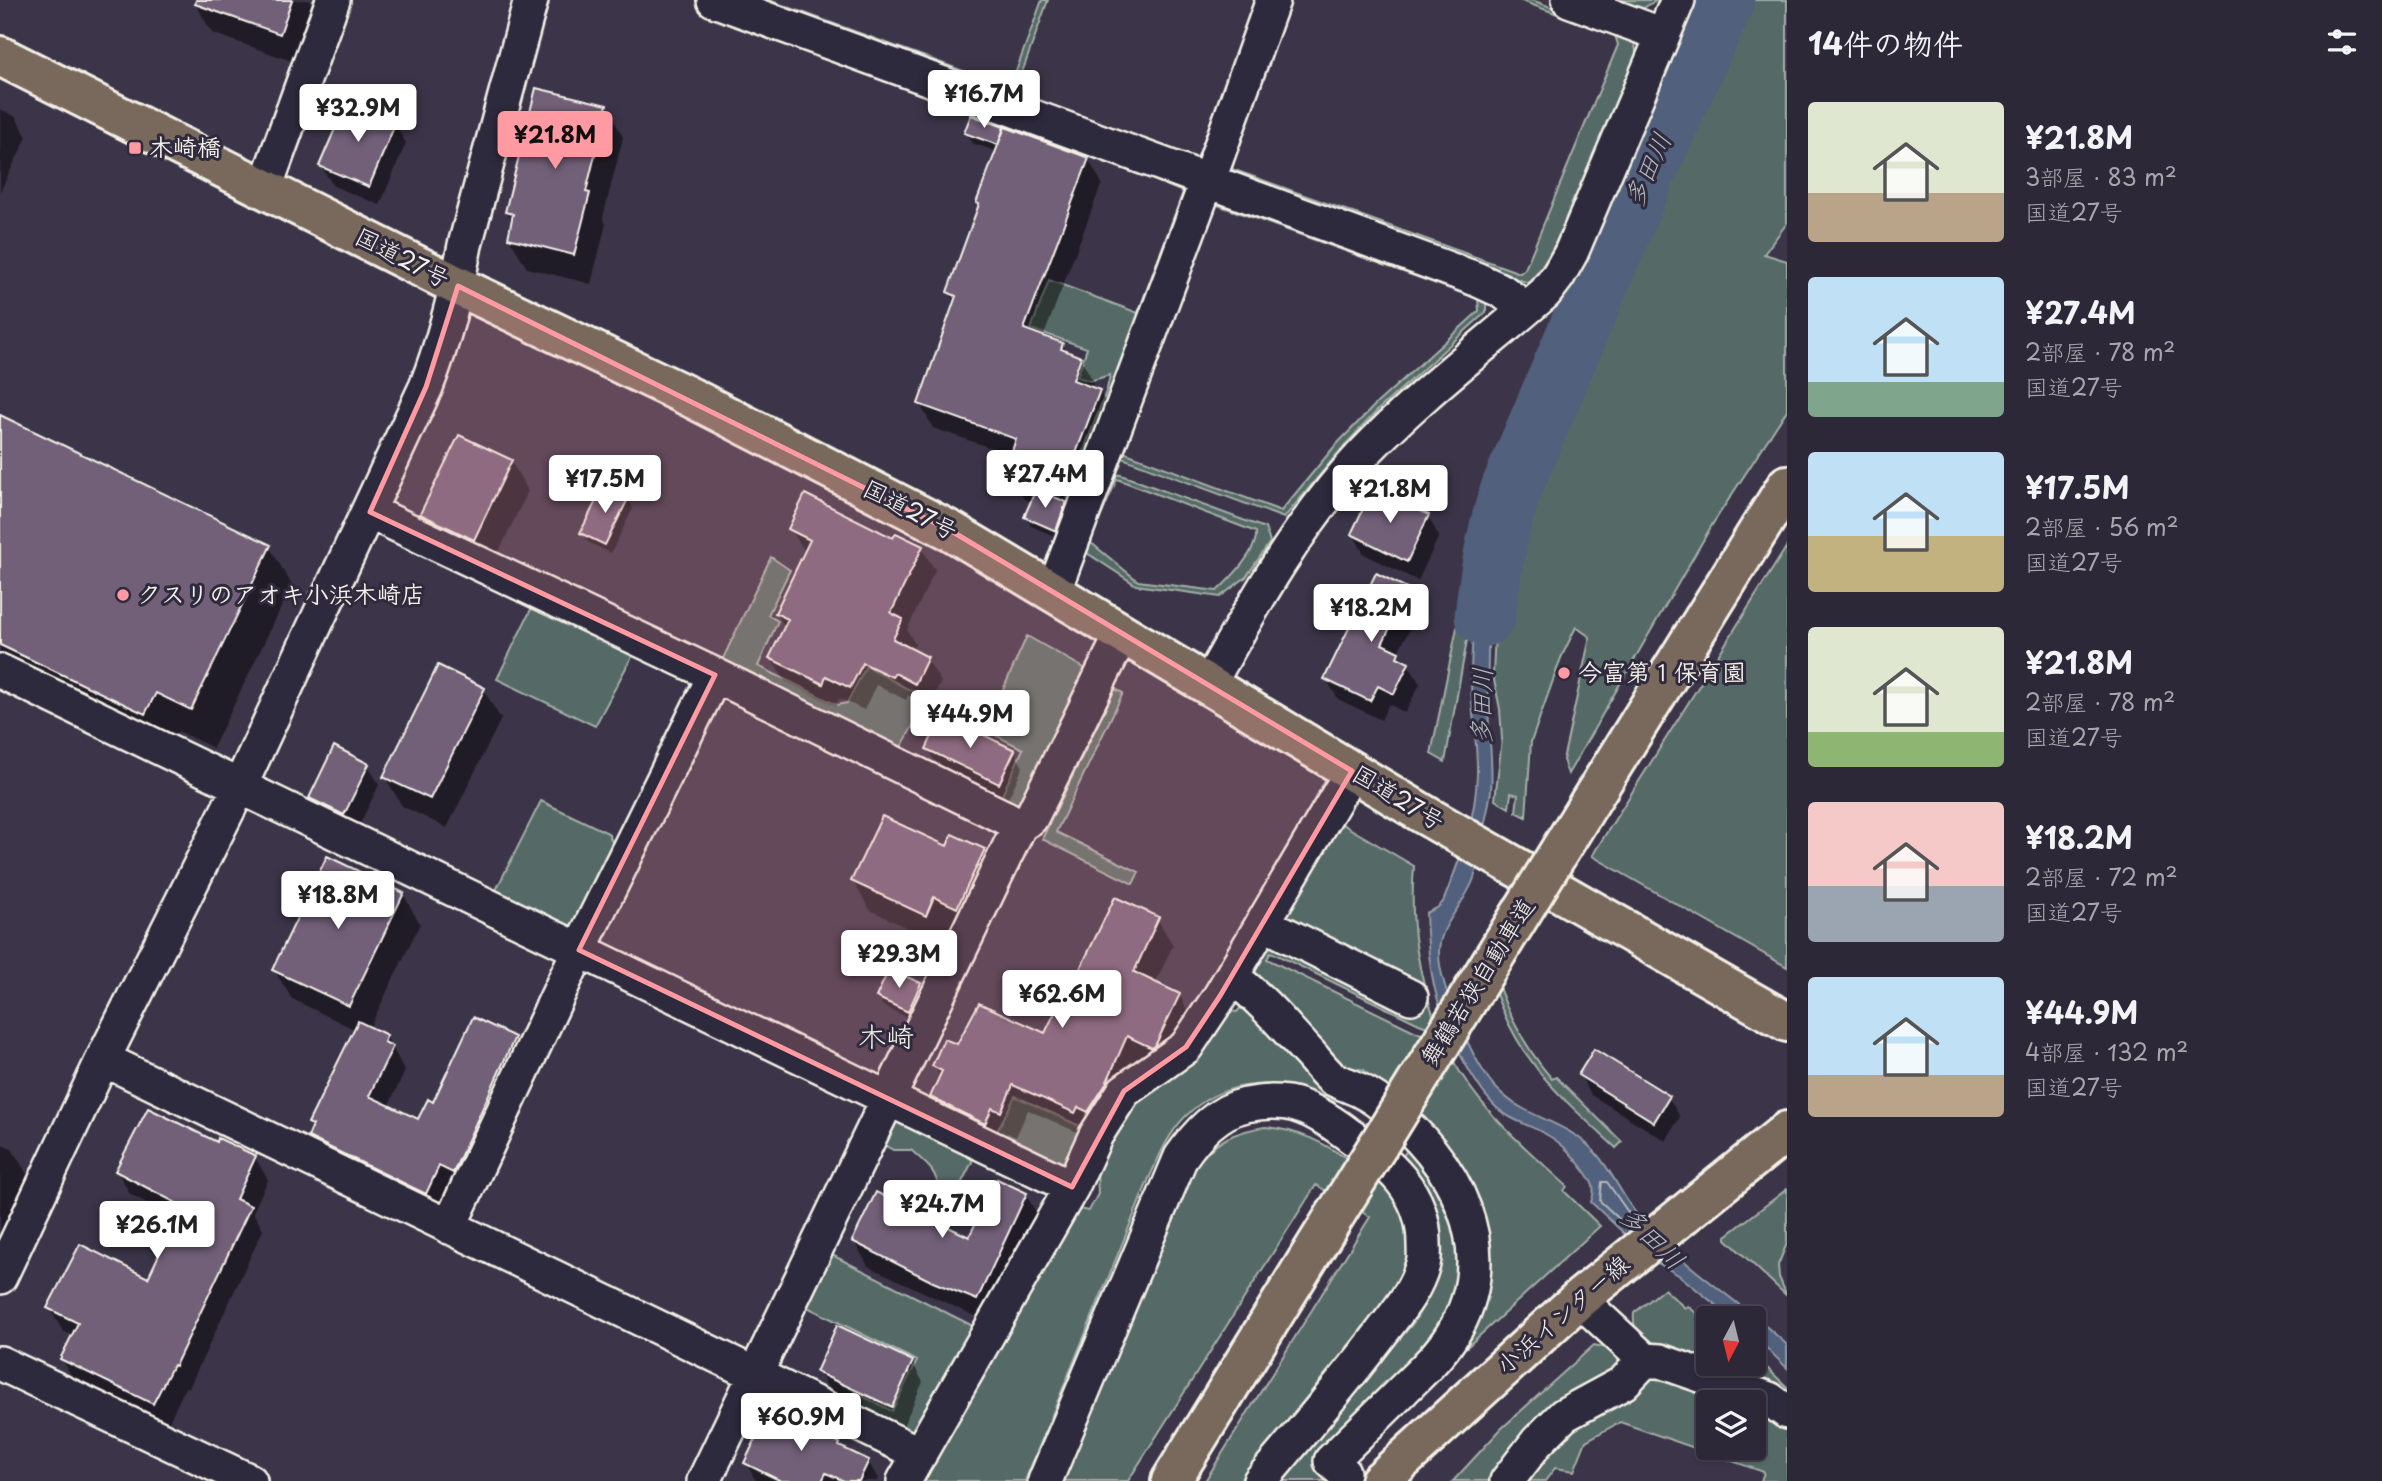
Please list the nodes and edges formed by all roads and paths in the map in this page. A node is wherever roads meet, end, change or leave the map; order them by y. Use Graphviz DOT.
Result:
graph roads {
  1 [pos="333,0"];
  2 [pos="531,0"];
  3 [pos="714,0"];
  4 [pos="1273,0"];
  5 [pos="1569,0"];
  6 [pos="1678,0"];
  7 [pos="1663,35"];
  8 [pos="0,57"];
  9 [pos="1208,182"];
  10 [pos="265,188"];
  11 [pos="457,286"];
  12 [pos="1526,309"];
  13 [pos="1787,485"];
  14 [pos="370,512"];
  15 [pos="1054,590"];
  16 [pos="1122,632"];
  17 [pos="0,671"];
  18 [pos="715,675"];
  19 [pos="1209,684"];
  20 [pos="1352,771"];
  21 [pos="240,786"];
  22 [pos="1020,825"];
  23 [pos="1263,923"];
  24 [pos="579,950"];
  25 [pos="1232,977"];
  26 [pos="1411,997"];
  27 [pos="1787,1022"];
  28 [pos="103,1059"];
  29 [pos="888,1099"];
  30 [pos="1787,1131"];
  31 [pos="1073,1187"];
  32 [pos="449,1227"];
  33 [pos="0,1278"];
  34 [pos="1579,1299"];
  35 [pos="1645,1360"];
  36 [pos="0,1363"];
  37 [pos="756,1374"];
  38 [pos="1787,1412"];
  39 [pos="912,1468"];
  40 [pos="1342,1472"];
  41 [pos="250,1481"];
  42 [pos="704,1481"];
  43 [pos="1045,1481"];
  44 [pos="1171,1481"];
  45 [pos="1261,1481"];
  46 [pos="1380,1481"];
  47 [pos="1507,1481"];
  1 -- 10 [label="street"];
  2 -- 11 [label="street"];
  3 -- 9 [label="street"];
  4 -- 9 [label="street"];
  5 -- 7 [label="street"];
  6 -- 7 [label="street"];
  7 -- 12 [label="street"];
  8 -- 10 [label="main road, 国道27号"];
  9 -- 12 [label="street"];
  9 -- 15 [label="street"];
  10 -- 11 [label="main road, 国道27号"];
  11 -- 14 [label="street"];
  11 -- 15 [label="main road, 国道27号"];
  12 -- 19 [label="street"];
  13 -- 44 [label="main road, 舞鶴若狭自動車道, bridge"];
  14 -- 18 [label="street"];
  14 -- 21 [label="street"];
  15 -- 16 [label="main road, 国道27号"];
  16 -- 19 [label="main road, 国道27号"];
  16 -- 22 [label="street"];
  17 -- 21 [label="street"];
  18 -- 22 [label="street"];
  18 -- 24 [label="street"];
  19 -- 20 [label="main road, 国道27号"];
  20 -- 23 [label="street"];
  20 -- 27 [label="main road, 国道27号"];
  21 -- 24 [label="street"];
  21 -- 28 [label="street"];
  22 -- 29 [label="street"];
  23 -- 25 [label="street"];
  23 -- 26 [label="street"];
  24 -- 29 [label="street"];
  24 -- 32 [label="street"];
  25 -- 31 [label="street"];
  25 -- 40 [label="street"];
  28 -- 32 [label="street"];
  28 -- 33 [label="street"];
  29 -- 31 [label="street"];
  29 -- 37 [label="street"];
  30 -- 34 [label="main road, 小浜インター線"];
  31 -- 39 [label="street"];
  32 -- 37 [label="street"];
  34 -- 35 [label="street"];
  34 -- 46 [label="main road, 小浜インター線"];
  35 -- 38 [label="street"];
  35 -- 47 [label="street"];
  36 -- 41 [label="street"];
  37 -- 39 [label="street"];
  37 -- 42 [label="street"];
  43 -- 45 [label="street"];
}
